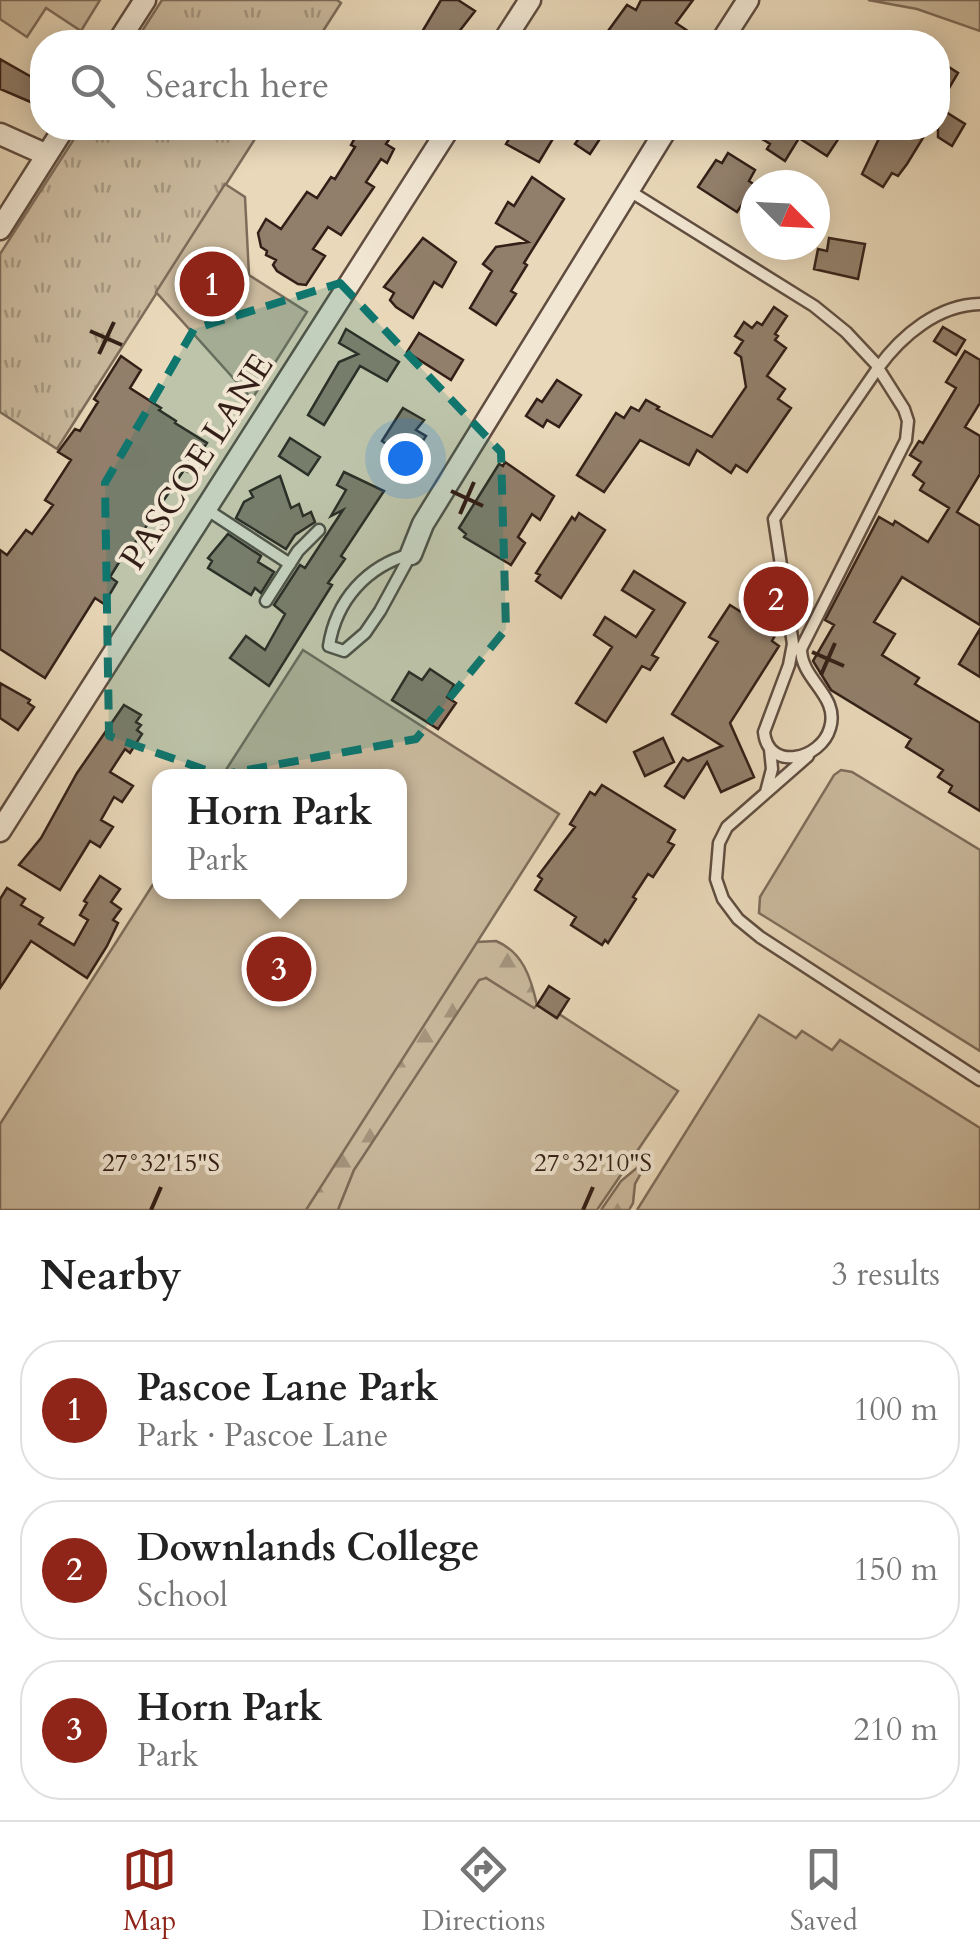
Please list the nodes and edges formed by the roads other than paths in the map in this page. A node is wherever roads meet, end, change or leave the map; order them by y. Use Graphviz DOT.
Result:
graph roads {
  1 [pos="145,0"];
  2 [pos="530,0"];
  3 [pos="748,0"];
  4 [pos="126,30"];
  5 [pos="511,30"];
  6 [pos="729,30"];
  7 [pos="0,134"];
  8 [pos="56,140"];
  9 [pos="440,140"];
  10 [pos="659,140"];
  11 [pos="47,155"];
  12 [pos="628,189"];
  13 [pos="0,230"];
  14 [pos="980,304"];
  15 [pos="878,368"];
  16 [pos="206,509"];
  17 [pos="318,530"];
  18 [pos="411,554"];
  19 [pos="290,564"];
  20 [pos="266,601"];
  21 [pos="770,748"];
  22 [pos="809,755"];
  23 [pos="766,793"];
  24 [pos="0,831"];
  25 [pos="980,1080"];
  1 -- 4 [label="street"];
  2 -- 5 [label="street"];
  3 -- 6 [label="street"];
  7 -- 11 [label="street"];
  8 -- 11 [label="street"];
  9 -- 16 [label="street, PASCOE LANE"];
  10 -- 12 [label="street"];
  11 -- 13 [label="street"];
  12 -- 15 [label="lane"];
  12 -- 18 [label="street"];
  14 -- 15 [label="lane"];
  15 -- 21 [label="lane"];
  15 -- 22 [label="lane"];
  16 -- 19 [label="lane"];
  16 -- 24 [label="street, PASCOE LANE"];
  17 -- 19 [label="lane"];
  18 -- 18 [label="lane"];
  19 -- 20 [label="lane"];
  21 -- 22 [label="lane"];
  21 -- 23 [label="lane"];
  22 -- 23 [label="lane"];
  23 -- 25 [label="lane"];
}
